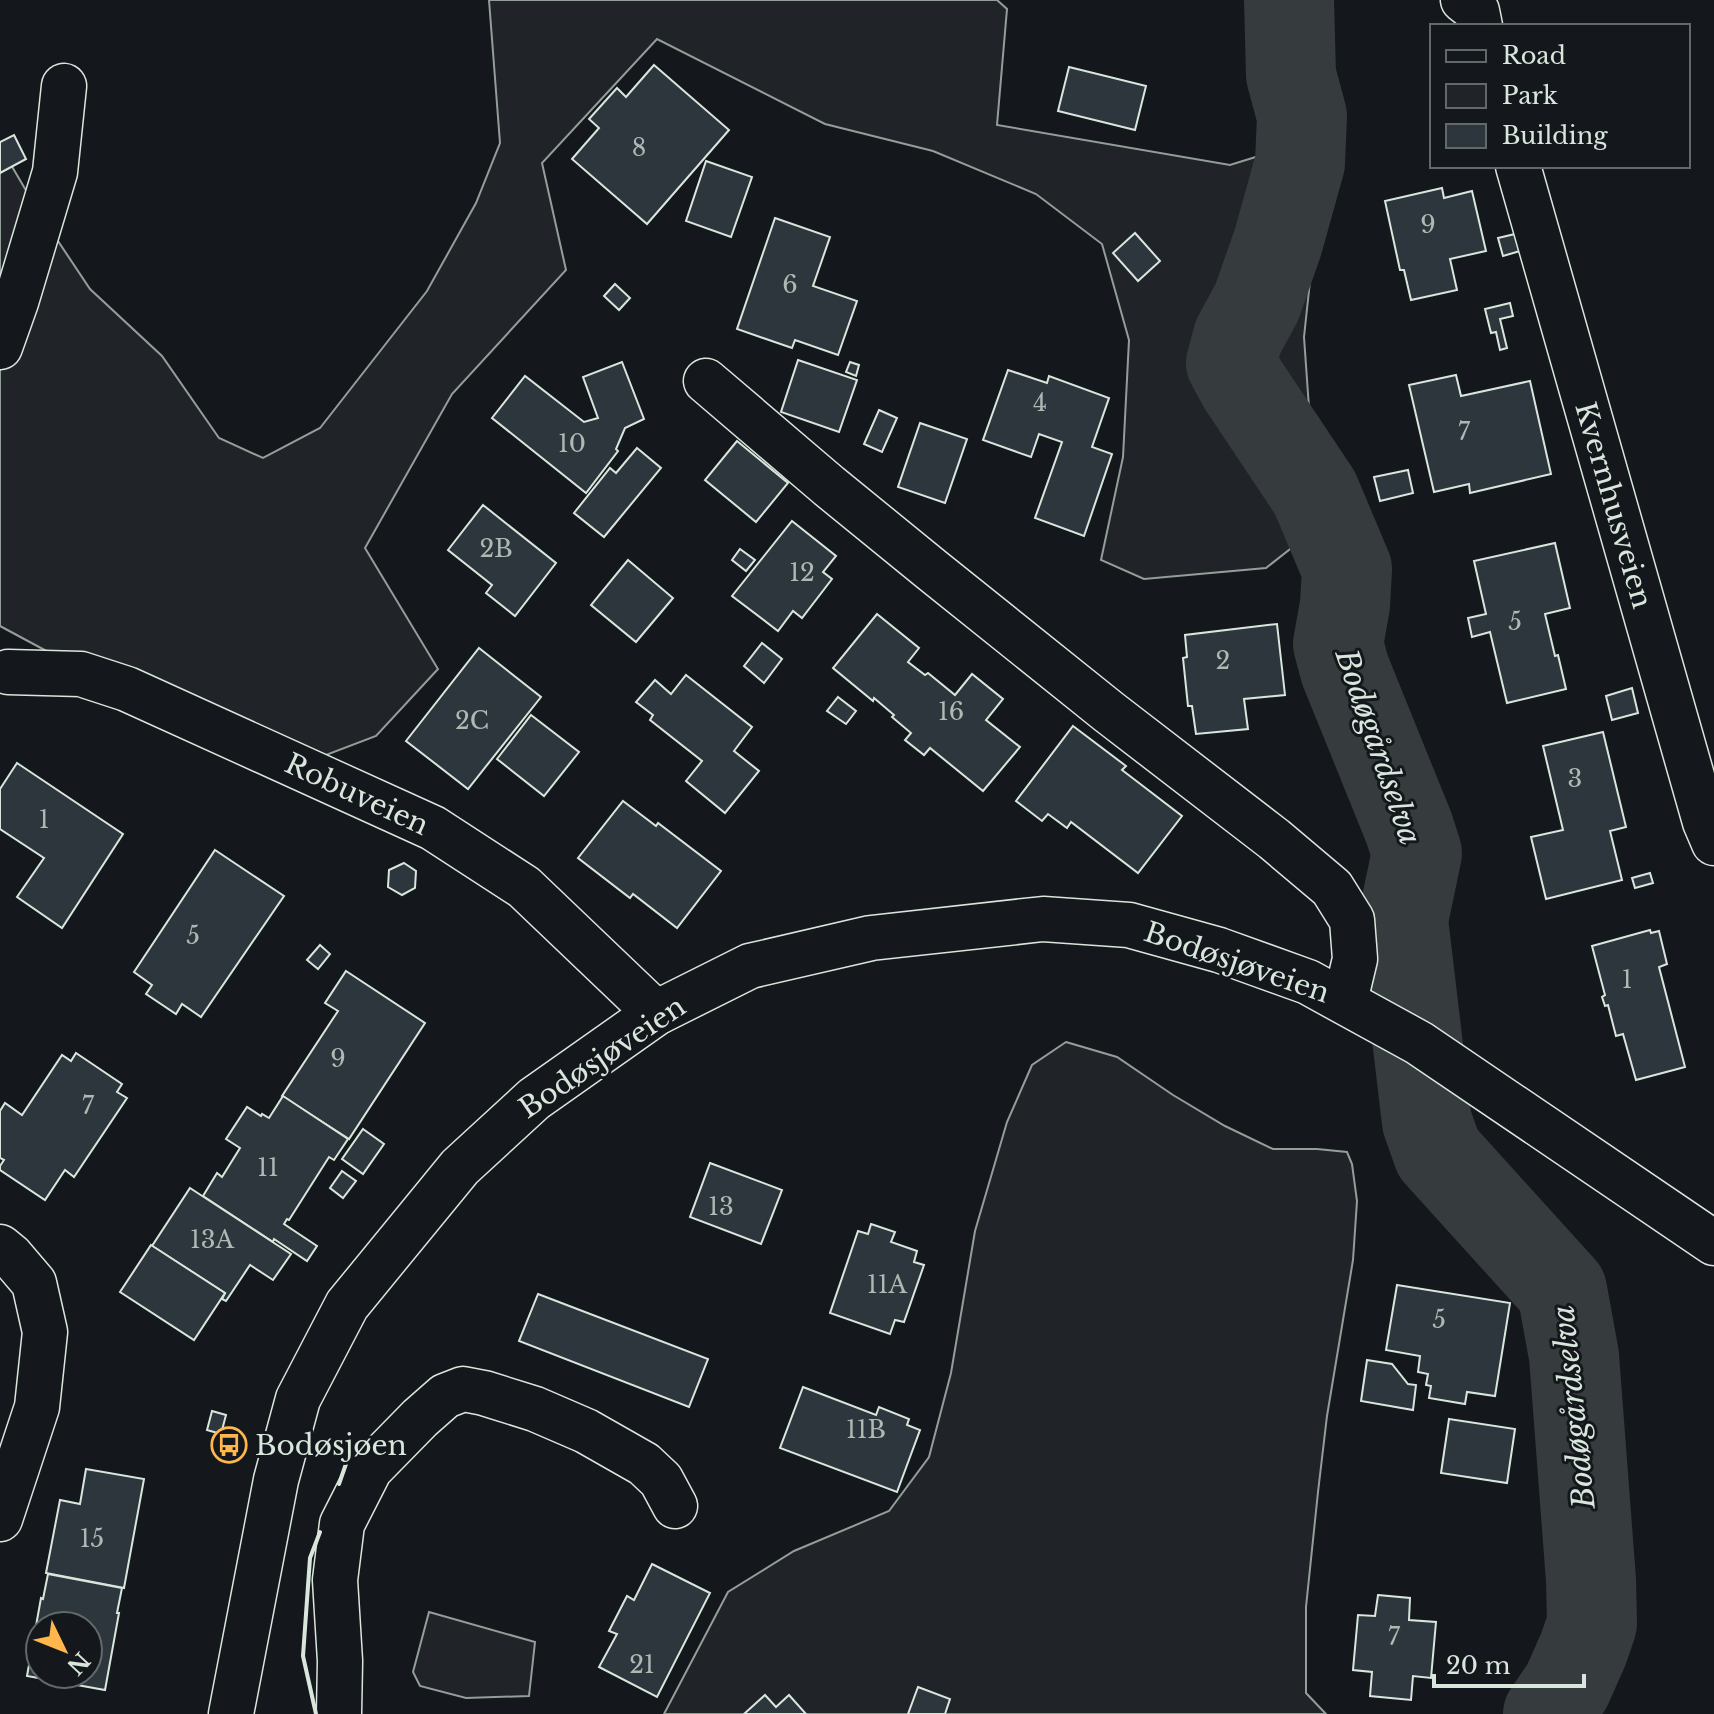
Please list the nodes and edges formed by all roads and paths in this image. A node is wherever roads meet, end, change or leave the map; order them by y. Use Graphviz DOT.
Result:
graph roads {
  1 [pos="64,86"];
  2 [pos="1519,168"];
  3 [pos="0,347"];
  4 [pos="706,381"];
  5 [pos="3,673"];
  6 [pos="1714,843"];
  7 [pos="1345,1001"];
  8 [pos="656,1013"];
  9 [pos="1714,1243"];
  10 [pos="0,1247"];
  11 [pos="675,1506"];
  12 [pos="0,1519"];
  13 [pos="231,1714"];
  14 [pos="339,1714"];
  1 -- 3 [label="street"];
  2 -- 6 [label="street, Kvernhusveien"];
  4 -- 7 [label="street, Bodøsjøveien"];
  5 -- 8 [label="street, Robuveien"];
  7 -- 8 [label="street, Bodøsjøveien"];
  7 -- 9 [label="street, Bodøsjøveien"];
  8 -- 13 [label="street, Bodøsjøveien"];
  10 -- 12 [label="street"];
  11 -- 14 [label="street"];
}
